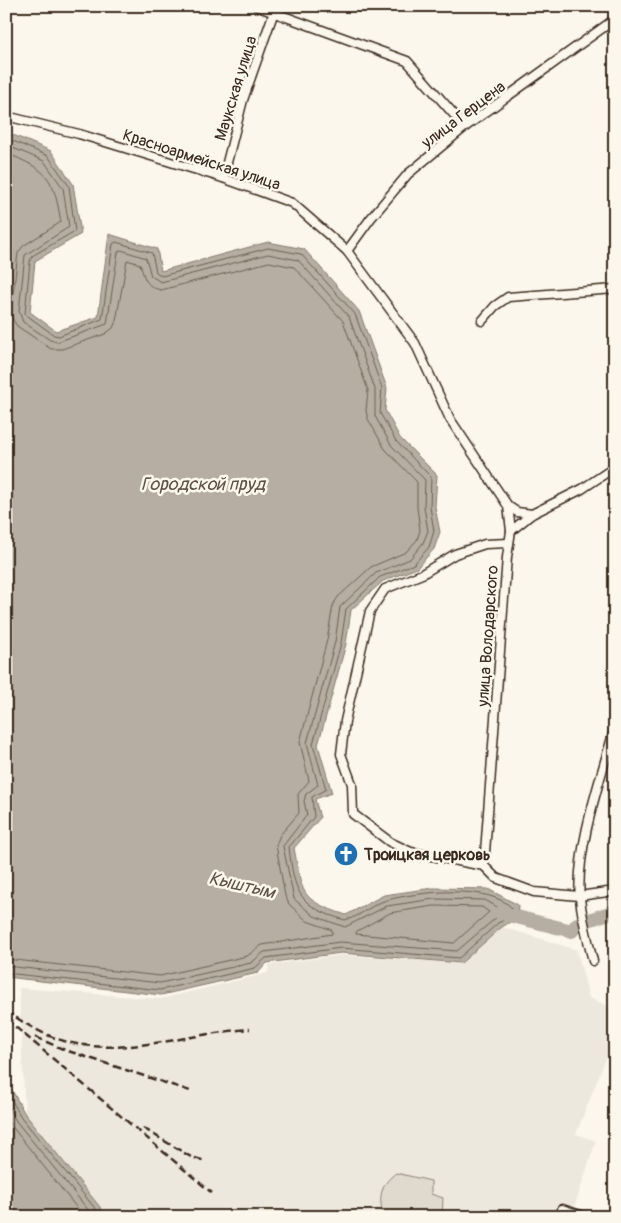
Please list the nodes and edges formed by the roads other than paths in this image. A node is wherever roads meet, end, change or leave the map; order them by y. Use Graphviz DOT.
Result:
graph roads {
  1 [pos="256,6"];
  2 [pos="275,9"];
  3 [pos="615,19"];
  4 [pos="6,116"];
  5 [pos="465,127"];
  6 [pos="223,178"];
  7 [pos="347,251"];
  8 [pos="615,289"];
  9 [pos="482,321"];
  10 [pos="615,467"];
  11 [pos="508,506"];
  12 [pos="532,514"];
  13 [pos="511,531"];
  14 [pos="509,543"];
  15 [pos="615,727"];
  16 [pos="484,866"];
  17 [pos="615,891"];
  18 [pos="579,896"];
  19 [pos="593,962"];
  20 [pos="562,1209"];
  21 [pos="587,1217"];
  1 -- 2 [label="street"];
  2 -- 5 [label="street"];
  2 -- 6 [label="street, Маукская улица"];
  3 -- 5 [label="street, улица Герцена"];
  4 -- 6 [label="street, Красноармейская улица"];
  5 -- 7 [label="street, улица Герцена"];
  6 -- 7 [label="street, Красноармейская улица"];
  7 -- 11 [label="street, Красноармейская улица"];
  8 -- 9 [label="street"];
  10 -- 12 [label="street"];
  11 -- 12 [label="street"];
  11 -- 13 [label="street, Красноармейская улица"];
  12 -- 13 [label="street"];
  13 -- 14 [label="street, улица Володарского"];
  14 -- 16 [label="street, улица Володарского"];
  14 -- 16 [label="street"];
  15 -- 18 [label="street"];
  16 -- 18 [label="street"];
  17 -- 18 [label="street"];
  18 -- 19 [label="street"];
  20 -- 21 [label="street"];
}
